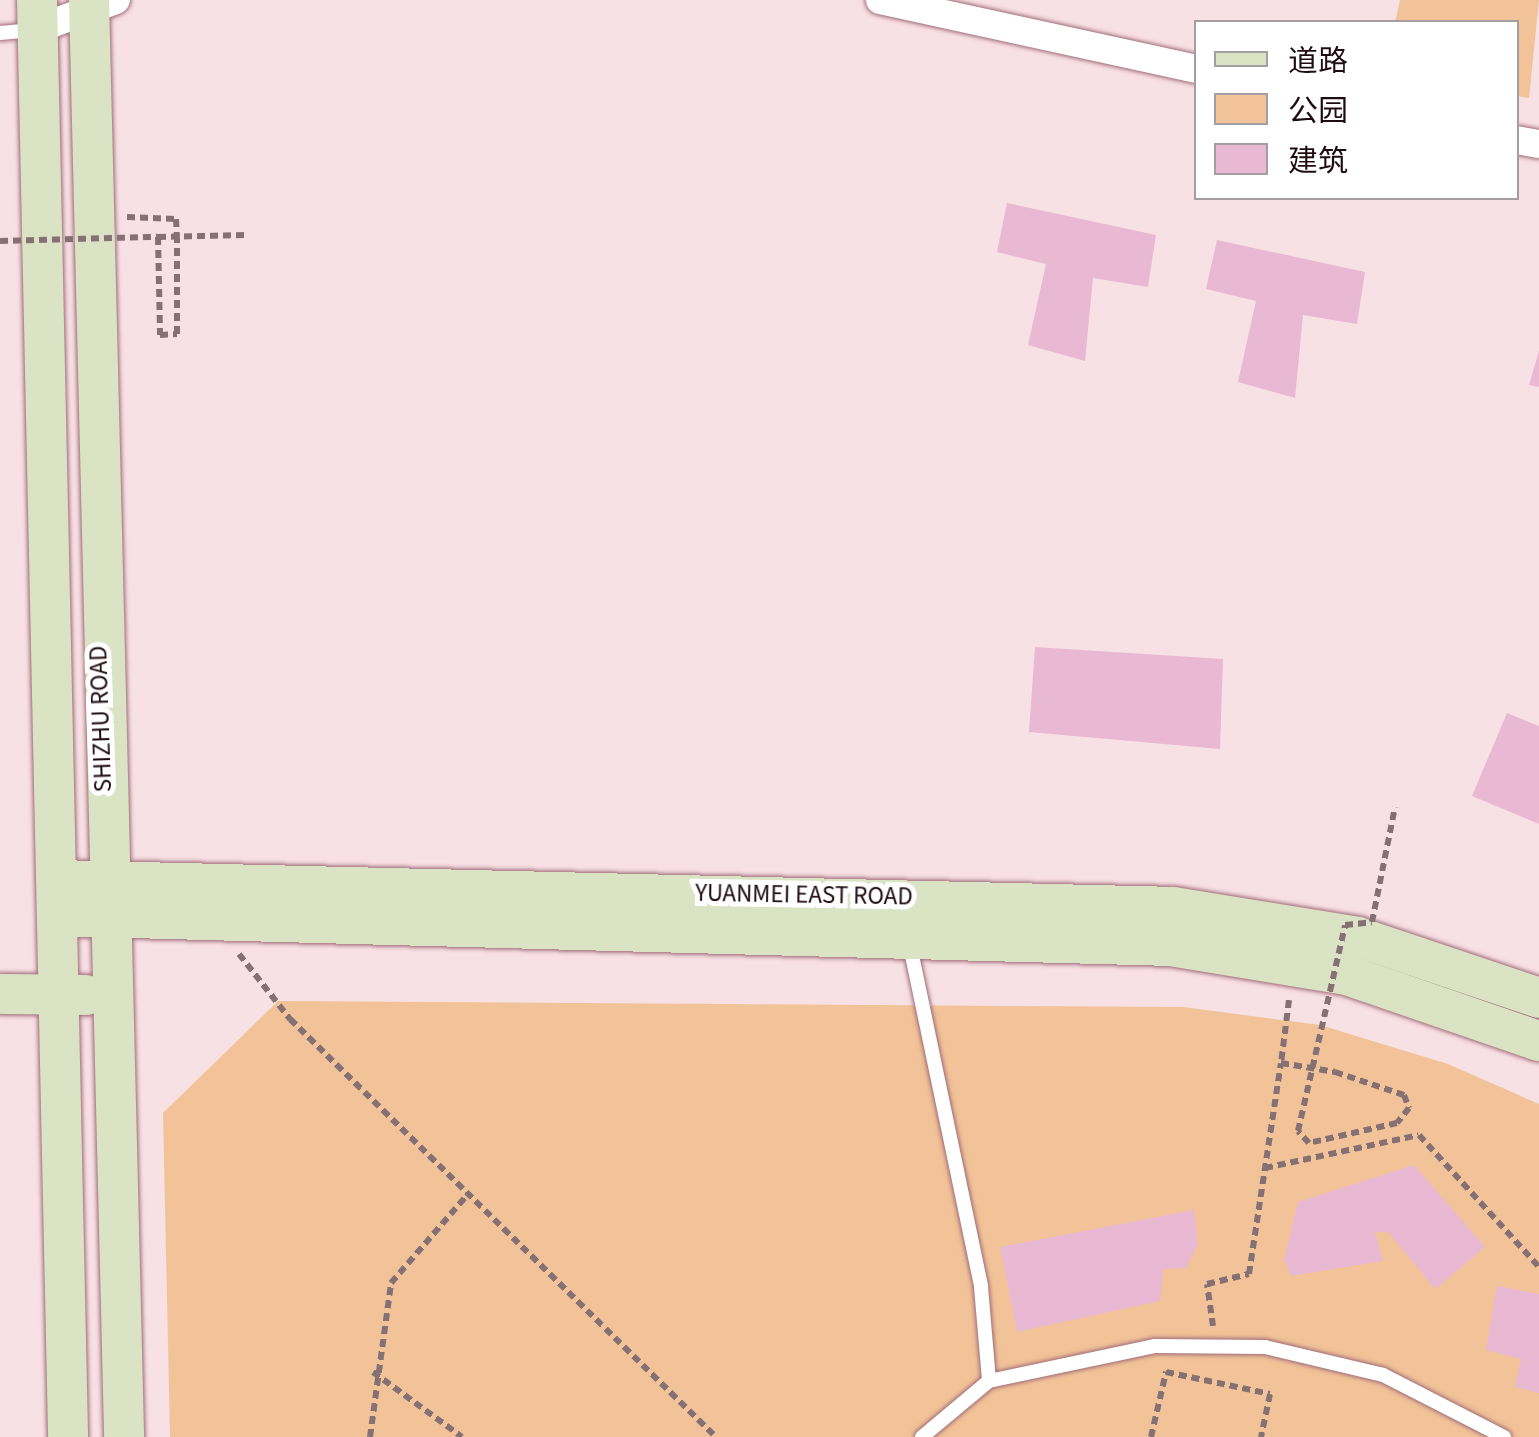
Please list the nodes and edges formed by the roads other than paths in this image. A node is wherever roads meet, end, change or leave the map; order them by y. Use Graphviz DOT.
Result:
graph roads {
  1 [pos="880,0"];
  2 [pos="98,4"];
  3 [pos="987,12"];
  4 [pos="25,21"];
  5 [pos="1194,69"];
  6 [pos="107,897"];
  7 [pos="56,898"];
  8 [pos="908,936"];
  9 [pos="0,994"];
  10 [pos="60,995"];
  11 [pos="110,995"];
  12 [pos="1539,998"];
  13 [pos="1539,1041"];
  14 [pos="989,1381"];
  15 [pos="68,1437"];
  16 [pos="124,1437"];
  17 [pos="922,1437"];
  18 [pos="1504,1437"];
  1 -- 3 [label="street"];
  2 -- 4 [label="street"];
  2 -- 6 [label="street, SHIZHU ROAD"];
  3 -- 5 [label="street"];
  4 -- 7 [label="street, SHIZHU ROAD"];
  6 -- 7 [label="street, YUANMEI EAST ROAD"];
  6 -- 8 [label="street, YUANMEI EAST ROAD"];
  6 -- 11 [label="street, SHIZHU ROAD"];
  6 -- 12 [label="street, YUANMEI EAST ROAD"];
  7 -- 10 [label="street, SHIZHU ROAD"];
  8 -- 13 [label="street, YUANMEI EAST ROAD"];
  8 -- 14 [label="lane"];
  9 -- 10 [label="street"];
  10 -- 11 [label="street"];
  10 -- 15 [label="street, SHIZHU ROAD"];
  11 -- 16 [label="street, SHIZHU ROAD"];
  14 -- 17 [label="lane"];
  14 -- 18 [label="lane"];
}
